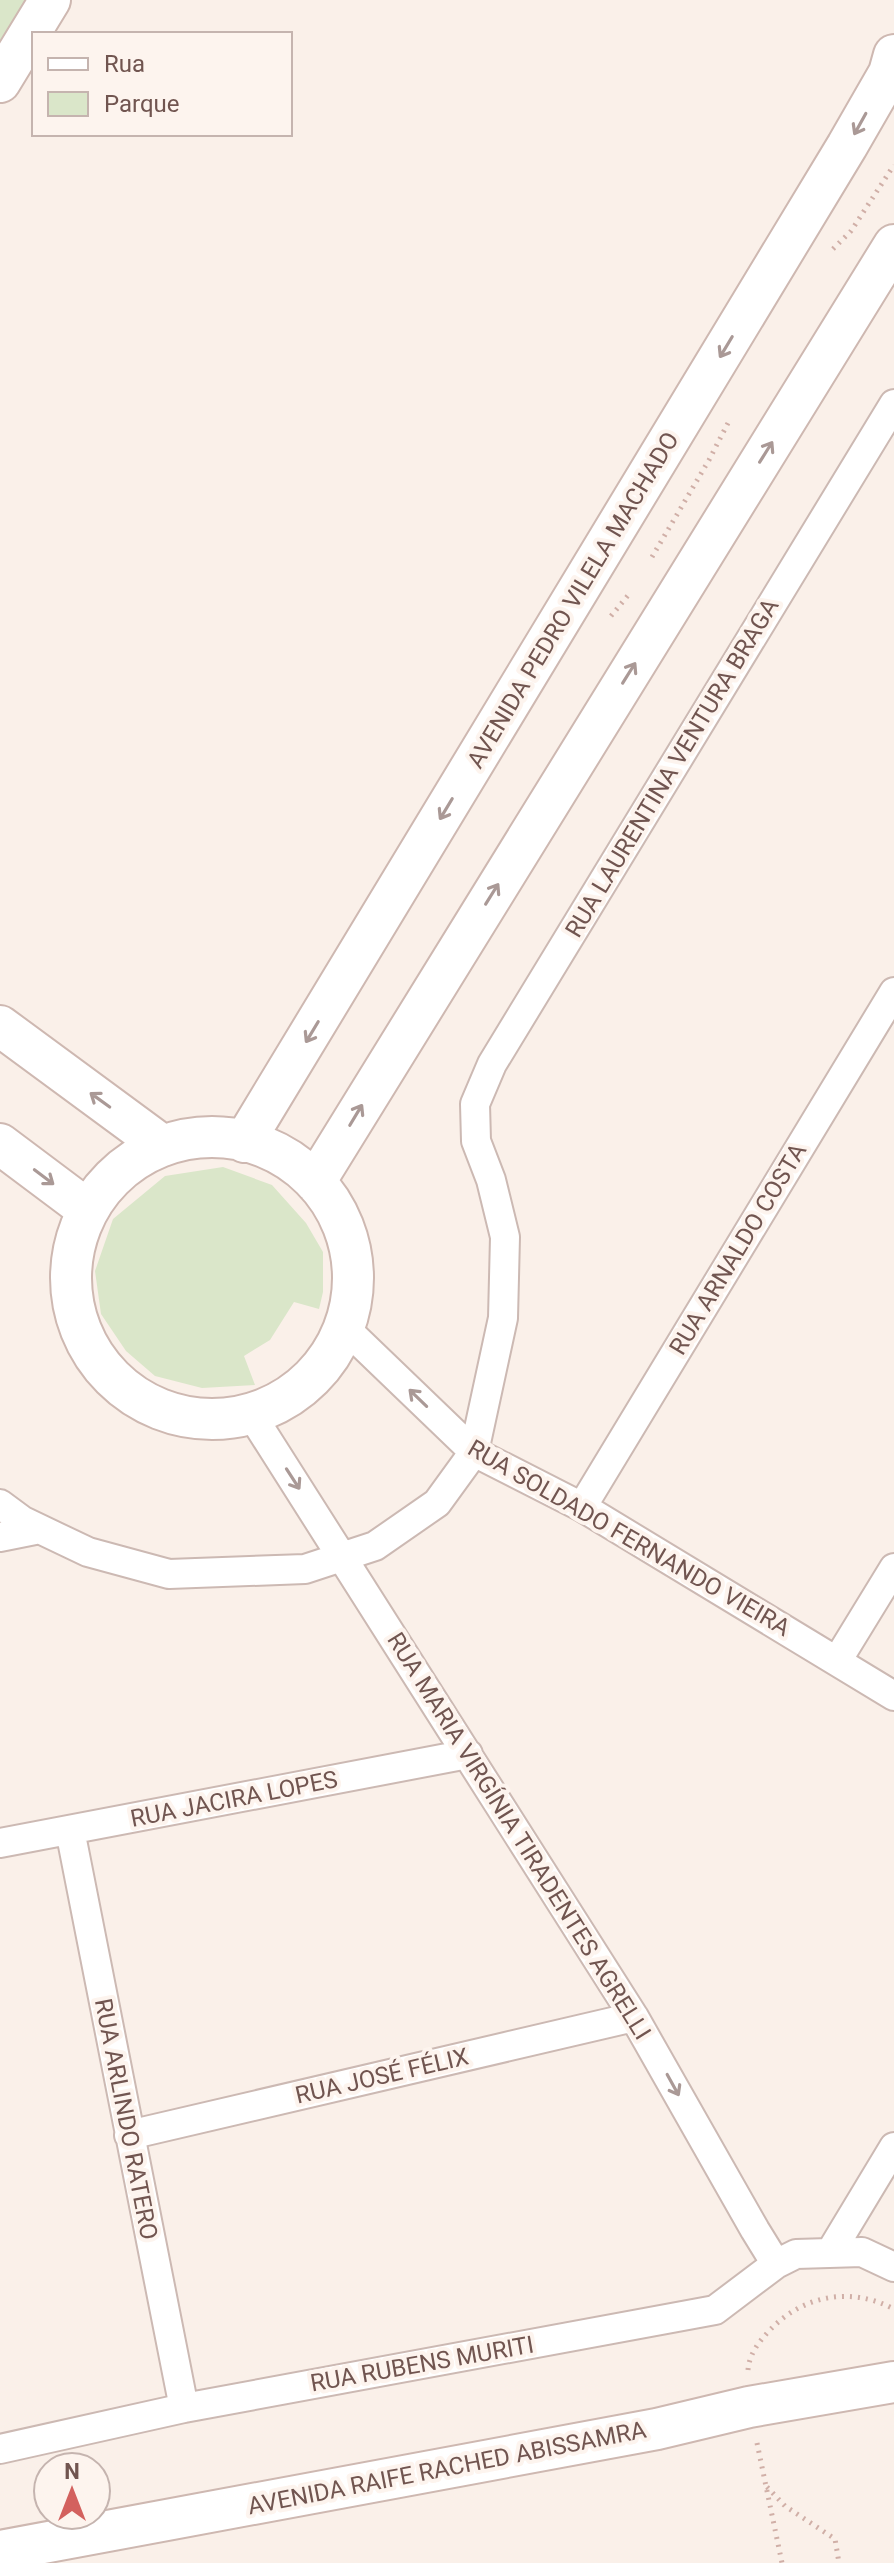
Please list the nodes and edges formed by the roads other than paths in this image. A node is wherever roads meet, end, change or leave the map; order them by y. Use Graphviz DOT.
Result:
graph roads {
  1 [pos="50,0"];
  2 [pos="894,55"];
  3 [pos="0,82"];
  4 [pos="894,245"];
  5 [pos="894,404"];
  6 [pos="894,992"];
  7 [pos="0,1026"];
  8 [pos="244,1142"];
  9 [pos="0,1144"];
  10 [pos="163,1146"];
  11 [pos="315,1182"];
  12 [pos="88,1210"];
  13 [pos="345,1328"];
  14 [pos="251,1414"];
  15 [pos="474,1452"];
  16 [pos="0,1504"];
  17 [pos="582,1507"];
  18 [pos="40,1529"];
  19 [pos="0,1537"];
  20 [pos="343,1557"];
  21 [pos="894,1568"];
  22 [pos="837,1661"];
  23 [pos="894,1696"];
  24 [pos="468,1754"];
  25 [pos="70,1830"];
  26 [pos="0,1843"];
  27 [pos="634,2017"];
  28 [pos="129,2135"];
  29 [pos="894,2147"];
  30 [pos="830,2253"];
  31 [pos="776,2264"];
  32 [pos="894,2267"];
  33 [pos="894,2382"];
  34 [pos="184,2408"];
  35 [pos="0,2449"];
  36 [pos="0,2551"];
  1 -- 3 [label="street"];
  2 -- 8 [label="street, AVENIDA PEDRO VILELA MACHADO, one-way"];
  11 -- 4 [label="street, one-way"];
  5 -- 15 [label="street, RUA LAURENTINA VENTURA BRAGA"];
  6 -- 17 [label="street, RUA ARNALDO COSTA"];
  10 -- 7 [label="street, one-way"];
  8 -- 10 [label="street"];
  8 -- 11 [label="street"];
  9 -- 12 [label="street, one-way"];
  10 -- 12 [label="street"];
  11 -- 13 [label="street"];
  12 -- 14 [label="street"];
  13 -- 14 [label="street"];
  15 -- 13 [label="street, RUA SOLDADO FERNANDO VIEIRA, one-way"];
  14 -- 20 [label="street, RUA MARIA VIRGÍNIA TIRADENTES AGRELLI, one-way"];
  15 -- 17 [label="street, RUA SOLDADO FERNANDO VIEIRA"];
  15 -- 20 [label="street"];
  16 -- 18 [label="street"];
  17 -- 22 [label="street, RUA SOLDADO FERNANDO VIEIRA"];
  18 -- 19 [label="street"];
  18 -- 20 [label="street"];
  20 -- 24 [label="street, RUA MARIA VIRGÍNIA TIRADENTES AGRELLI"];
  21 -- 22 [label="street"];
  22 -- 23 [label="street, RUA SOLDADO FERNANDO VIEIRA"];
  24 -- 25 [label="street, RUA JACIRA LOPES"];
  24 -- 27 [label="street, RUA MARIA VIRGÍNIA TIRADENTES AGRELLI"];
  25 -- 26 [label="street, RUA JACIRA LOPES"];
  25 -- 28 [label="street, RUA ARLINDO RATERO"];
  27 -- 28 [label="street, RUA JOSÉ FÉLIX"];
  27 -- 31 [label="street, RUA MARIA VIRGÍNIA TIRADENTES AGRELLI, one-way"];
  28 -- 34 [label="street, RUA ARLINDO RATERO"];
  29 -- 30 [label="street"];
  30 -- 31 [label="street, RUA RUBENS MURITI"];
  30 -- 32 [label="street, RUA RUBENS MURITI"];
  31 -- 34 [label="street, RUA RUBENS MURITI"];
  33 -- 36 [label="street, AVENIDA RAIFE RACHED ABISSAMRA"];
  34 -- 35 [label="street, RUA RUBENS MURITI"];
}
